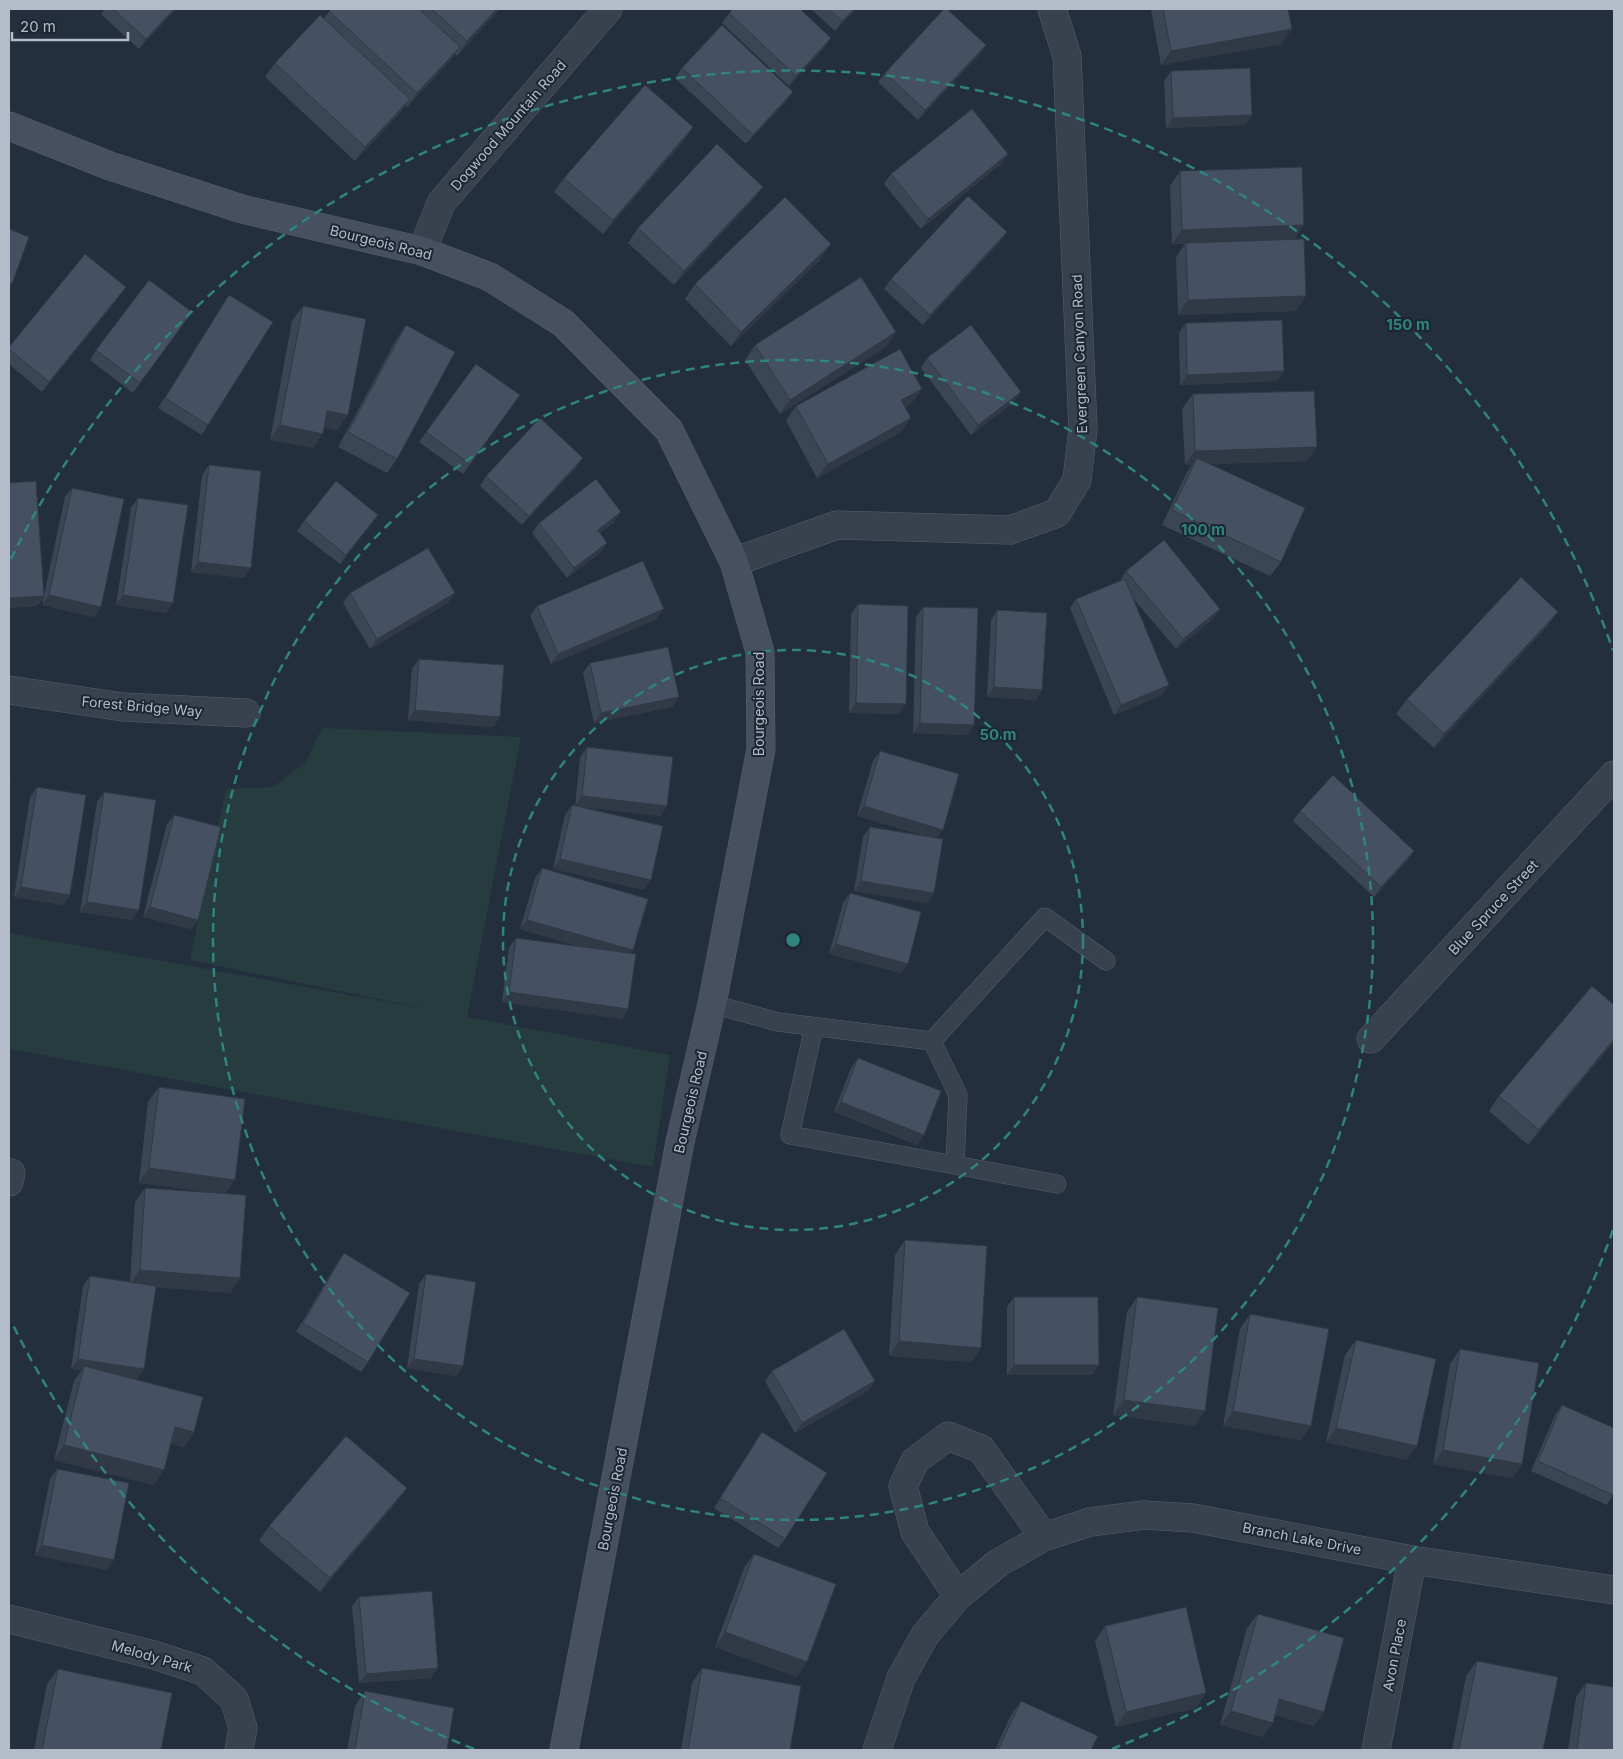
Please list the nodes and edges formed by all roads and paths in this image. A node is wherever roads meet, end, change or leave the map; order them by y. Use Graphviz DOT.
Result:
graph roads {
  1 [pos="608,9"];
  2 [pos="1052,9"];
  3 [pos="9,126"];
  4 [pos="422,250"];
  5 [pos="734,562"];
  6 [pos="9,690"];
  7 [pos="246,714"];
  8 [pos="1614,775"];
  9 [pos="1106,961"];
  10 [pos="712,1004"];
  11 [pos="814,1027"];
  12 [pos="1371,1040"];
  13 [pos="932,1041"];
  14 [pos="956,1165"];
  15 [pos="1057,1184"];
  16 [pos="1044,1537"];
  17 [pos="1412,1560"];
  18 [pos="1614,1590"];
  19 [pos="958,1596"];
  20 [pos="9,1618"];
  21 [pos="239,1750"];
  22 [pos="564,1750"];
  23 [pos="877,1750"];
  24 [pos="1376,1750"];
  1 -- 4 [label="street, Dogwood Mountain Road"];
  2 -- 5 [label="street, Evergreen Canyon Road"];
  3 -- 4 [label="street, Bourgeois Road"];
  4 -- 5 [label="street, Bourgeois Road"];
  5 -- 10 [label="street, Bourgeois Road"];
  6 -- 7 [label="street, Forest Bridge Way"];
  8 -- 12 [label="street, Blue Spruce Street"];
  9 -- 13 [label="lane"];
  10 -- 11 [label="lane"];
  10 -- 22 [label="street, Bourgeois Road"];
  11 -- 13 [label="lane"];
  11 -- 14 [label="lane"];
  13 -- 14 [label="lane"];
  14 -- 15 [label="lane"];
  16 -- 17 [label="street, Branch Lake Drive"];
  16 -- 19 [label="street, Branch Lake Drive"];
  16 -- 19 [label="street"];
  17 -- 18 [label="street, Branch Lake Drive"];
  17 -- 24 [label="street, Avon Place"];
  19 -- 23 [label="street, Branch Lake Drive"];
  20 -- 21 [label="street, Melody Park"];
}
